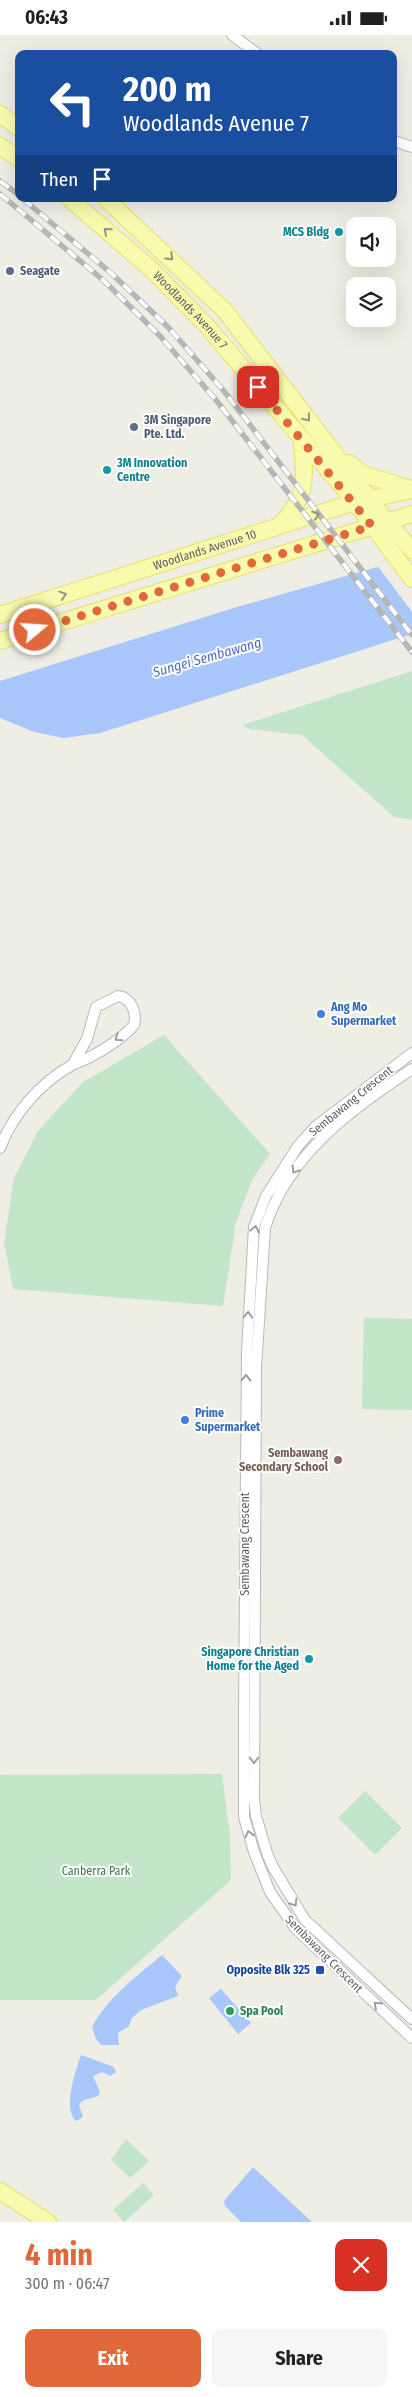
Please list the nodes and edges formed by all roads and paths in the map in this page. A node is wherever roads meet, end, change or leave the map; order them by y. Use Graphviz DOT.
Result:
graph roads {
  1 [pos="232,35"];
  2 [pos="253,50"];
  3 [pos="0,114"];
  4 [pos="15,124"];
  5 [pos="397,142"];
  6 [pos="0,146"];
  7 [pos="412,147"];
  8 [pos="15,156"];
  9 [pos="73,202"];
  10 [pos="109,202"];
  11 [pos="302,442"];
  12 [pos="335,452"];
  13 [pos="412,489"];
  14 [pos="363,501"];
  15 [pos="412,514"];
  16 [pos="380,524"];
  17 [pos="278,527"];
  18 [pos="412,550"];
  19 [pos="412,579"];
  20 [pos="0,615"];
  21 [pos="0,641"];
  22 [pos="412,1053"];
  23 [pos="73,1064"];
  24 [pos="412,1069"];
  25 [pos="0,1148"];
  26 [pos="412,2019"];
  27 [pos="412,2038"];
  28 [pos="3,2191"];
  29 [pos="48,2222"];
  1 -- 2 [label="street"];
  3 -- 4 [label="main road"];
  5 -- 7 [label="street"];
  6 -- 8 [label="main road"];
  11 -- 9 [label="main road, Woodlands Avenue 7, one-way"];
  10 -- 12 [label="main road, Woodlands Avenue 7, one-way"];
  11 -- 14 [label="main road, Woodlands Avenue 7"];
  11 -- 17 [label="main road"];
  12 -- 13 [label="main road"];
  12 -- 14 [label="main road, Woodlands Avenue 7"];
  13 -- 14 [label="main road, Woodlands Avenue 10"];
  14 -- 16 [label="main road, Woodlands Avenue 7"];
  17 -- 14 [label="main road, Woodlands Avenue 10, one-way"];
  15 -- 16 [label="main road, Woodlands Avenue 10"];
  16 -- 18 [label="main road"];
  16 -- 19 [label="main road"];
  16 -- 21 [label="main road, Woodlands Avenue 10"];
  20 -- 17 [label="main road, Woodlands Avenue 10, one-way"];
  27 -- 22 [label="street, Sembawang Crescent, one-way"];
  23 -- 23 [label="street, one-way"];
  23 -- 25 [label="street"];
  24 -- 26 [label="street, Sembawang Crescent, one-way"];
  28 -- 29 [label="main road"];
}
